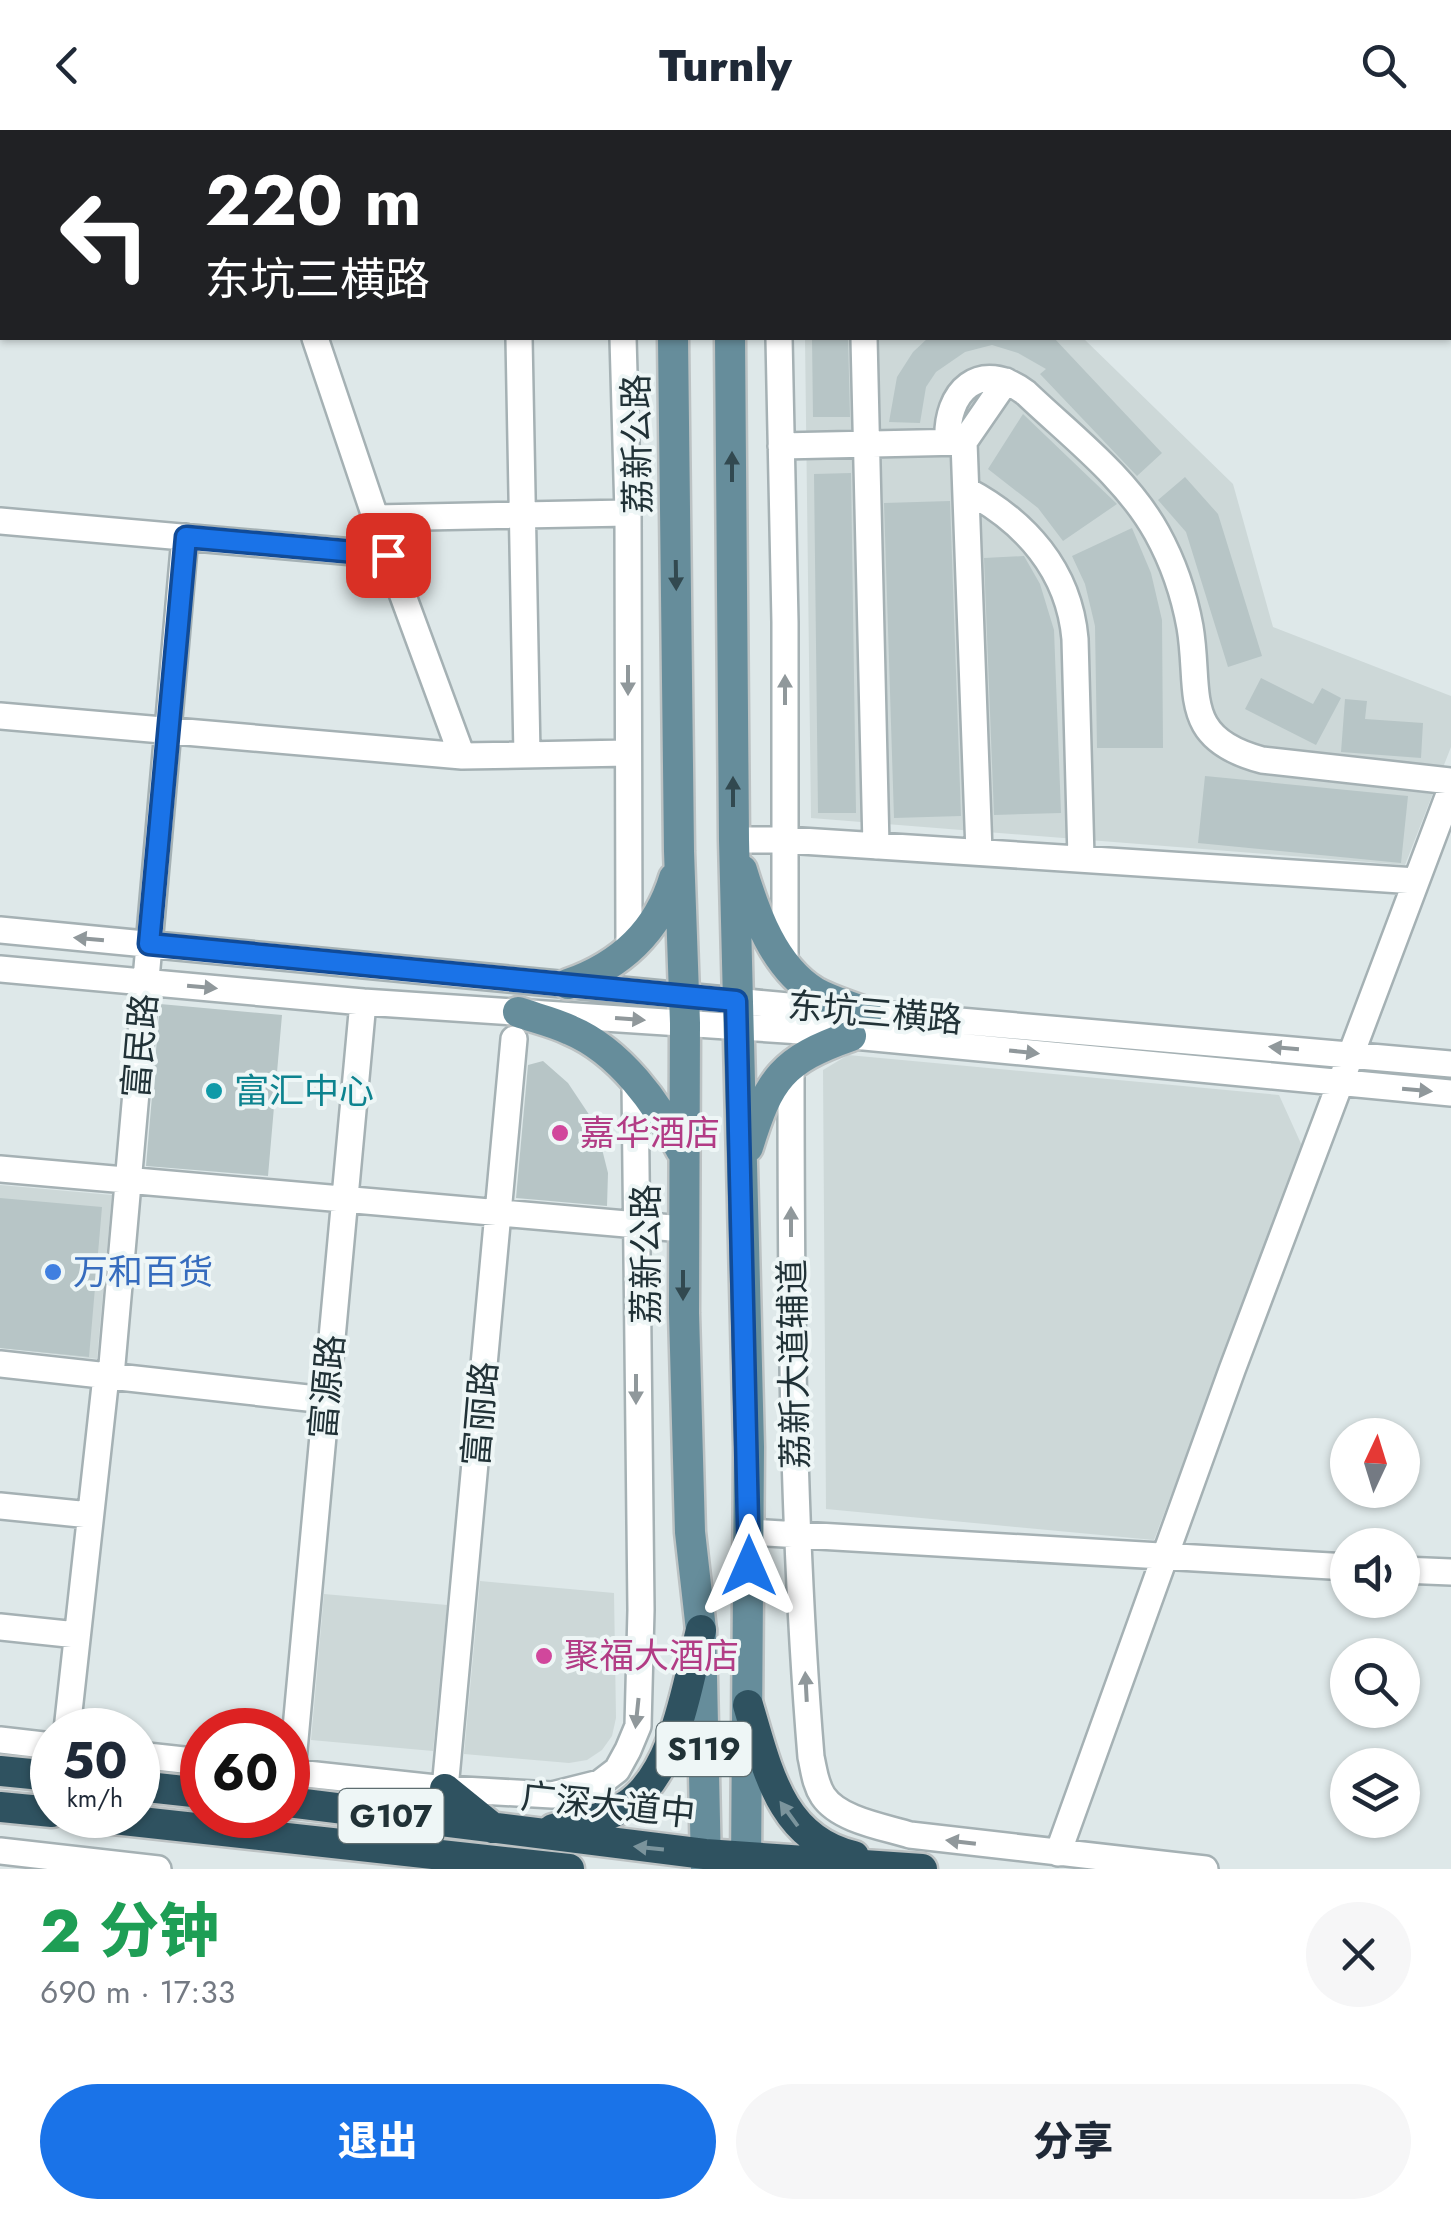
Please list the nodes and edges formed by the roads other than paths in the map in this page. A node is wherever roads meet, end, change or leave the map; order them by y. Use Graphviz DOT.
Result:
graph roads {
  1 [pos="315,340"];
  2 [pos="519,340"];
  3 [pos="623,340"];
  4 [pos="673,340"];
  5 [pos="730,340"];
  6 [pos="779,340"];
  7 [pos="864,340"];
  8 [pos="956,442"];
  9 [pos="866,444"];
  10 [pos="782,446"];
  11 [pos="966,490"];
  12 [pos="628,514"];
  13 [pos="522,515"];
  14 [pos="376,518"];
  15 [pos="0,521"];
  16 [pos="186,537"];
  17 [pos="388,555"];
  18 [pos="0,716"];
  19 [pos="168,730"];
  20 [pos="628,753"];
  21 [pos="527,755"];
  22 [pos="462,756"];
  23 [pos="1451,781"];
  24 [pos="1451,789"];
  25 [pos="734,840"];
  26 [pos="786,840"];
  27 [pos="876,846"];
  28 [pos="979,852"];
  29 [pos="1080,858"];
  30 [pos="679,860"];
  31 [pos="1416,881"];
  32 [pos="0,930"];
  33 [pos="149,944"];
  34 [pos="629,948"];
  35 [pos="785,963"];
  36 [pos="0,968"];
  37 [pos="146,982"];
  38 [pos="568,984"];
  39 [pos="363,1002"];
  40 [pos="685,1009"];
  41 [pos="736,1014"];
  42 [pos="859,1024"];
  43 [pos="516,1026"];
  44 [pos="1350,1053"];
  45 [pos="791,1064"];
  46 [pos="1451,1064"];
  47 [pos="635,1081"];
  48 [pos="1340,1083"];
  49 [pos="1451,1094"];
  50 [pos="684,1156"];
  51 [pos="0,1169"];
  52 [pos="741,1169"];
  53 [pos="129,1180"];
  54 [pos="345,1200"];
  55 [pos="498,1213"];
  56 [pos="636,1224"];
  57 [pos="683,1229"];
  58 [pos="0,1364"];
  59 [pos="108,1376"];
  60 [pos="326,1400"];
  61 [pos="0,1506"];
  62 [pos="90,1516"];
  63 [pos="749,1532"];
  64 [pos="798,1533"];
  65 [pos="1165,1559"];
  66 [pos="1330,1567"];
  67 [pos="1420,1571"];
  68 [pos="1451,1572"];
  69 [pos="0,1626"];
  70 [pos="702,1630"];
  71 [pos="77,1635"];
  72 [pos="748,1705"];
  73 [pos="69,1708"];
  74 [pos="296,1708"];
  75 [pos="0,1740"];
  76 [pos="30,1743"];
  77 [pos="0,1771"];
  78 [pos="30,1774"];
  79 [pos="310,1783"];
  80 [pos="310,1787"];
  81 [pos="446,1789"];
  82 [pos="0,1806"];
  83 [pos="30,1809"];
  84 [pos="160,1824"];
  85 [pos="495,1830"];
  86 [pos="529,1834"];
  87 [pos="0,1852"];
  88 [pos="1058,1853"];
  89 [pos="705,1861"];
  90 [pos="68,1864"];
  91 [pos="746,1864"];
  92 [pos="914,1868"];
  93 [pos="158,1869"];
  94 [pos="569,1869"];
  95 [pos="1206,1869"];
  1 -- 14 [label="street"];
  2 -- 13 [label="street"];
  3 -- 12 [label="street"];
  4 -- 30 [label="main road, 荔新公路 / S119, one-way"];
  25 -- 5 [label="main road, S119, one-way"];
  6 -- 10 [label="street"];
  7 -- 9 [label="street"];
  8 -- 9 [label="street"];
  8 -- 11 [label="street"];
  8 -- 23 [label="street"];
  9 -- 10 [label="street"];
  9 -- 27 [label="street"];
  26 -- 10 [label="street, one-way"];
  11 -- 28 [label="street"];
  11 -- 29 [label="street"];
  12 -- 13 [label="street"];
  12 -- 20 [label="street, one-way"];
  13 -- 14 [label="street"];
  13 -- 21 [label="street"];
  14 -- 17 [label="street"];
  15 -- 16 [label="street"];
  16 -- 17 [label="street"];
  16 -- 19 [label="street, 富民路"];
  17 -- 22 [label="street"];
  18 -- 19 [label="street"];
  19 -- 22 [label="street"];
  19 -- 33 [label="street, 富民路"];
  20 -- 21 [label="street"];
  20 -- 34 [label="street"];
  21 -- 22 [label="street"];
  24 -- 31 [label="street"];
  25 -- 26 [label="street"];
  25 -- 35 [label="main road"];
  25 -- 41 [label="main road, S119"];
  26 -- 27 [label="street"];
  26 -- 35 [label="street"];
  27 -- 28 [label="street"];
  28 -- 29 [label="street"];
  29 -- 31 [label="street"];
  30 -- 34 [label="main road"];
  30 -- 40 [label="main road, 荔新公路 / S119"];
  31 -- 44 [label="street"];
  33 -- 32 [label="street, 东坑三横路, one-way"];
  33 -- 37 [label="street, 富民路"];
  33 -- 38 [label="street, 东坑三横路"];
  34 -- 38 [label="main road"];
  35 -- 42 [label="main road"];
  36 -- 37 [label="street, 东坑三横路"];
  37 -- 39 [label="street, 东坑三横路, one-way"];
  37 -- 53 [label="street, 富民路"];
  38 -- 40 [label="street, 东坑三横路"];
  39 -- 43 [label="street, 东坑三横路"];
  39 -- 54 [label="street, 富源路"];
  40 -- 41 [label="street, 东坑三横路"];
  43 -- 40 [label="street, 东坑三横路, one-way"];
  40 -- 50 [label="main road, 荔新公路 / S119"];
  41 -- 42 [label="street, 东坑三横路"];
  41 -- 52 [label="main road, S119"];
  44 -- 42 [label="street, 东坑三横路, one-way"];
  42 -- 45 [label="main road"];
  42 -- 48 [label="street, 东坑三横路, one-way"];
  43 -- 47 [label="main road"];
  43 -- 55 [label="street, 富丽路"];
  44 -- 46 [label="street, 东坑三横路"];
  44 -- 48 [label="street"];
  45 -- 52 [label="main road"];
  64 -- 45 [label="street, 荔新大道辅道, one-way"];
  47 -- 50 [label="main road"];
  47 -- 56 [label="street"];
  48 -- 49 [label="street, 东坑三横路, one-way"];
  48 -- 65 [label="street"];
  50 -- 57 [label="main road, 荔新公路 / S119"];
  51 -- 53 [label="street"];
  52 -- 63 [label="main road, S119"];
  53 -- 54 [label="street"];
  53 -- 59 [label="street, 富民路"];
  54 -- 55 [label="street"];
  54 -- 60 [label="street, 富源路"];
  55 -- 56 [label="street"];
  55 -- 81 [label="street, 富丽路"];
  56 -- 57 [label="street"];
  56 -- 81 [label="street, one-way"];
  57 -- 70 [label="main road, 荔新公路 / S119, one-way"];
  58 -- 59 [label="street"];
  59 -- 60 [label="street"];
  59 -- 62 [label="street, 富民路"];
  60 -- 74 [label="street, 富源路"];
  61 -- 62 [label="street"];
  62 -- 71 [label="street, 富民路"];
  63 -- 64 [label="street"];
  63 -- 72 [label="main road, S119"];
  64 -- 65 [label="street"];
  88 -- 64 [label="street, 荔新大道辅道, one-way"];
  65 -- 66 [label="street"];
  65 -- 88 [label="street"];
  67 -- 68 [label="street"];
  69 -- 71 [label="street"];
  70 -- 86 [label="highway"];
  70 -- 89 [label="main road, 荔新公路 / S119"];
  71 -- 73 [label="street, 富民路"];
  72 -- 91 [label="main road, S119"];
  92 -- 72 [label="highway, one-way"];
  75 -- 76 [label="street"];
  77 -- 78 [label="highway"];
  79 -- 81 [label="street"];
  80 -- 85 [label="highway, 广深大道中 / G107"];
  81 -- 85 [label="highway"];
  82 -- 83 [label="highway"];
  84 -- 94 [label="highway, 广深大道中 / G107"];
  85 -- 86 [label="highway, 广深大道中 / G107"];
  89 -- 86 [label="highway, 广深大道中 / G107, one-way"];
  87 -- 90 [label="street"];
  88 -- 95 [label="street"];
  89 -- 91 [label="highway, 广深大道中 / G107"];
  90 -- 93 [label="street"];
  91 -- 92 [label="highway, 广深大道中 / G107"];
}
